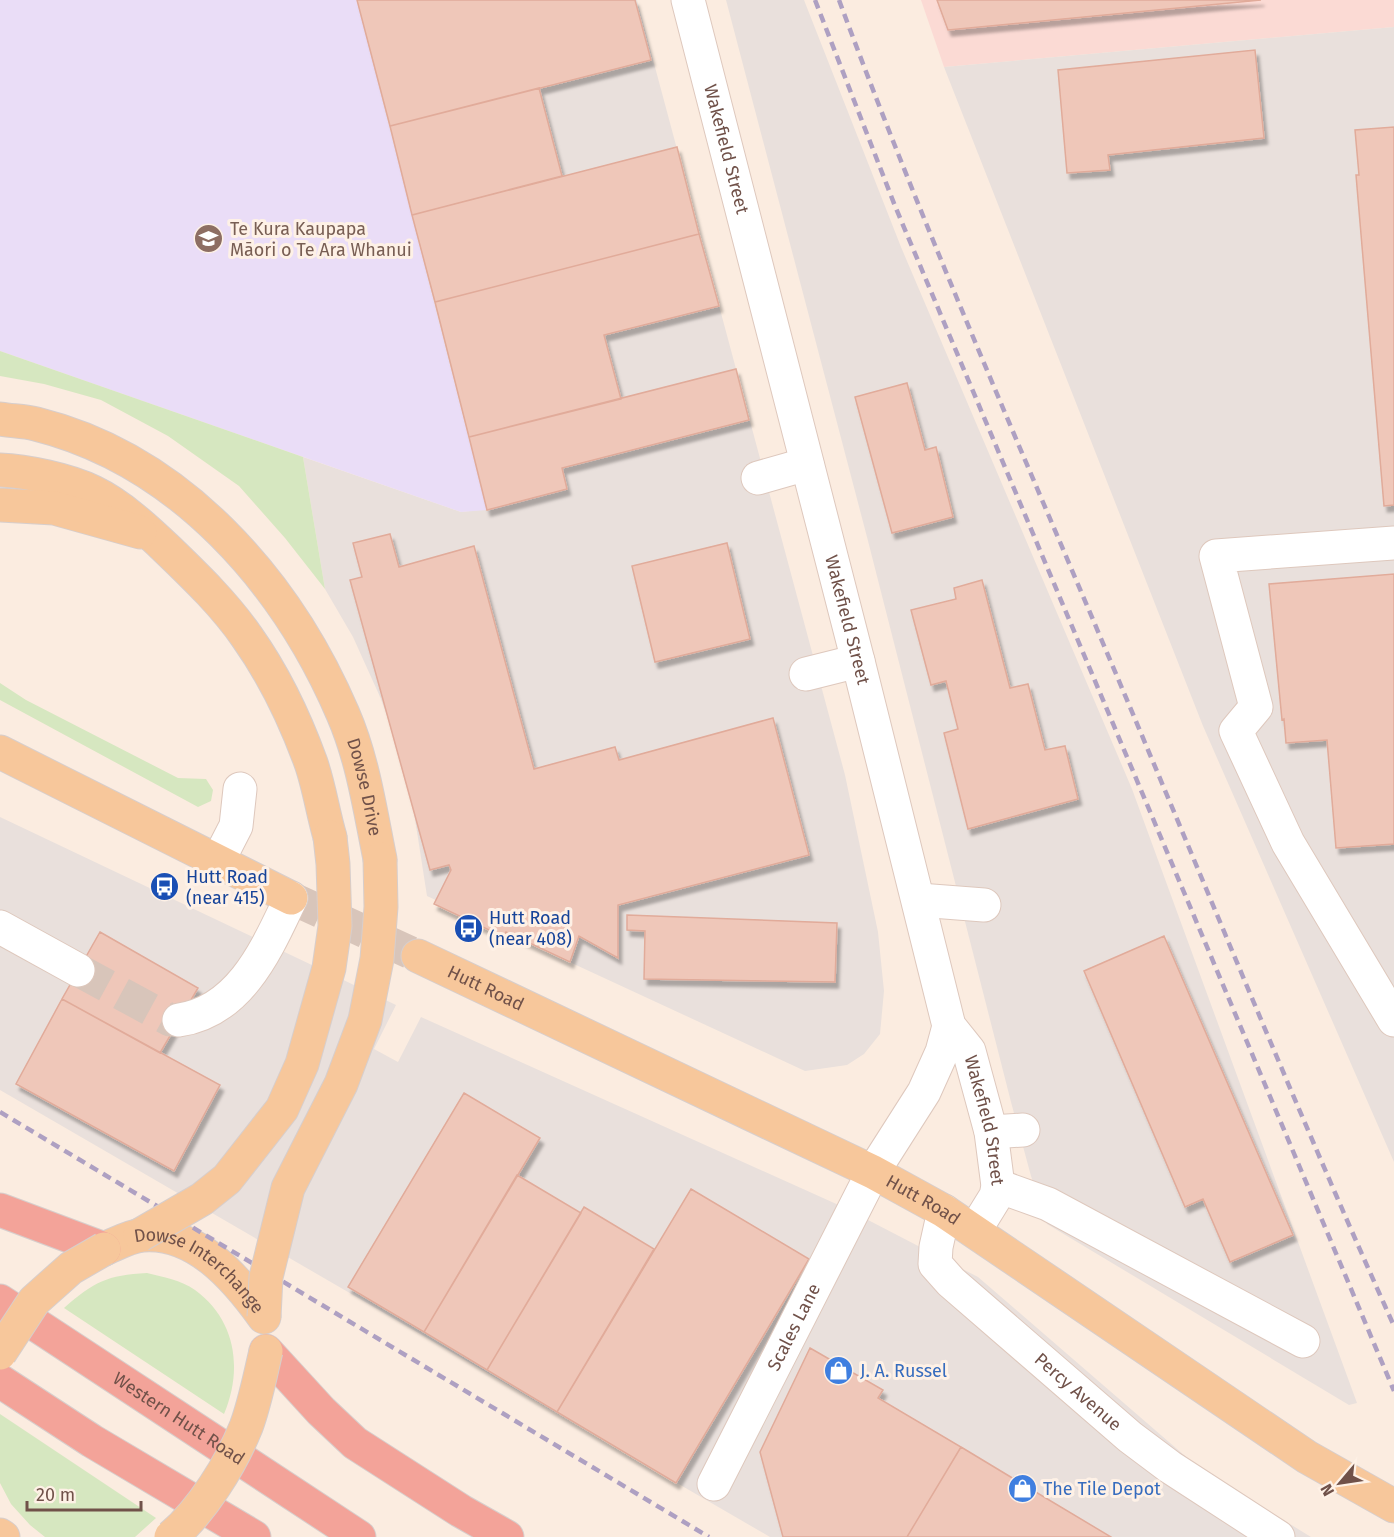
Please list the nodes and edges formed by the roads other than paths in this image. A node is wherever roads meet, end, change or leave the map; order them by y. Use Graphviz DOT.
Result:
graph roads {
  1 [pos="688,0"];
  2 [pos="0,419"];
  3 [pos="807,464"];
  4 [pos="0,470"];
  5 [pos="758,478"];
  6 [pos="0,505"];
  7 [pos="153,536"];
  8 [pos="1394,543"];
  9 [pos="858,661"];
  10 [pos="806,674"];
  11 [pos="0,752"];
  12 [pos="240,789"];
  13 [pos="218,861"];
  14 [pos="291,898"];
  15 [pos="919,900"];
  16 [pos="984,905"];
  17 [pos="0,927"];
  18 [pos="418,956"];
  19 [pos="78,970"];
  20 [pos="179,1020"];
  21 [pos="1394,1020"];
  22 [pos="949,1026"];
  23 [pos="873,1172"];
  24 [pos="998,1186"];
  25 [pos="0,1210"];
  26 [pos="944,1211"];
  27 [pos="975,1230"];
  28 [pos="140,1235"];
  29 [pos="104,1249"];
  30 [pos="0,1301"];
  31 [pos="264,1317"];
  32 [pos="1303,1341"];
  33 [pos="266,1351"];
  34 [pos="0,1353"];
  35 [pos="0,1382"];
  36 [pos="714,1484"];
  37 [pos="1391,1504"];
  38 [pos="171,1537"];
  39 [pos="254,1537"];
  40 [pos="359,1537"];
  41 [pos="507,1537"];
  42 [pos="1278,1537"];
  1 -- 3 [label="street, Wakefield Street"];
  2 -- 31 [label="main road, Dowse Drive, bridge"];
  3 -- 5 [label="street"];
  3 -- 9 [label="street, Wakefield Street"];
  4 -- 7 [label="main road"];
  6 -- 7 [label="main road"];
  7 -- 28 [label="main road, bridge"];
  8 -- 21 [label="street"];
  9 -- 10 [label="street"];
  9 -- 15 [label="street, Wakefield Street"];
  11 -- 13 [label="main road"];
  12 -- 13 [label="street"];
  13 -- 14 [label="main road"];
  14 -- 20 [label="street"];
  15 -- 16 [label="street"];
  15 -- 22 [label="street, Wakefield Street"];
  17 -- 19 [label="street"];
  18 -- 23 [label="main road, Hutt Road"];
  22 -- 23 [label="street, Scales Lane"];
  22 -- 24 [label="street, Wakefield Street"];
  23 -- 26 [label="main road, Hutt Road"];
  23 -- 36 [label="street, Scales Lane"];
  24 -- 27 [label="street, Wakefield Street"];
  24 -- 32 [label="street"];
  25 -- 29 [label="highway"];
  26 -- 27 [label="main road, Hutt Road"];
  26 -- 42 [label="street, Percy Avenue"];
  27 -- 37 [label="main road, Hutt Road"];
  28 -- 29 [label="main road, Dowse Interchange"];
  28 -- 31 [label="main road, Dowse Interchange, bridge"];
  29 -- 34 [label="main road, Dowse Interchange, bridge"];
  30 -- 40 [label="highway, Western Hutt Road"];
  31 -- 33 [label="street, Dowse Interchange"];
  33 -- 38 [label="main road, Dowse Interchange, bridge"];
  33 -- 41 [label="highway"];
  35 -- 39 [label="highway"];
}
